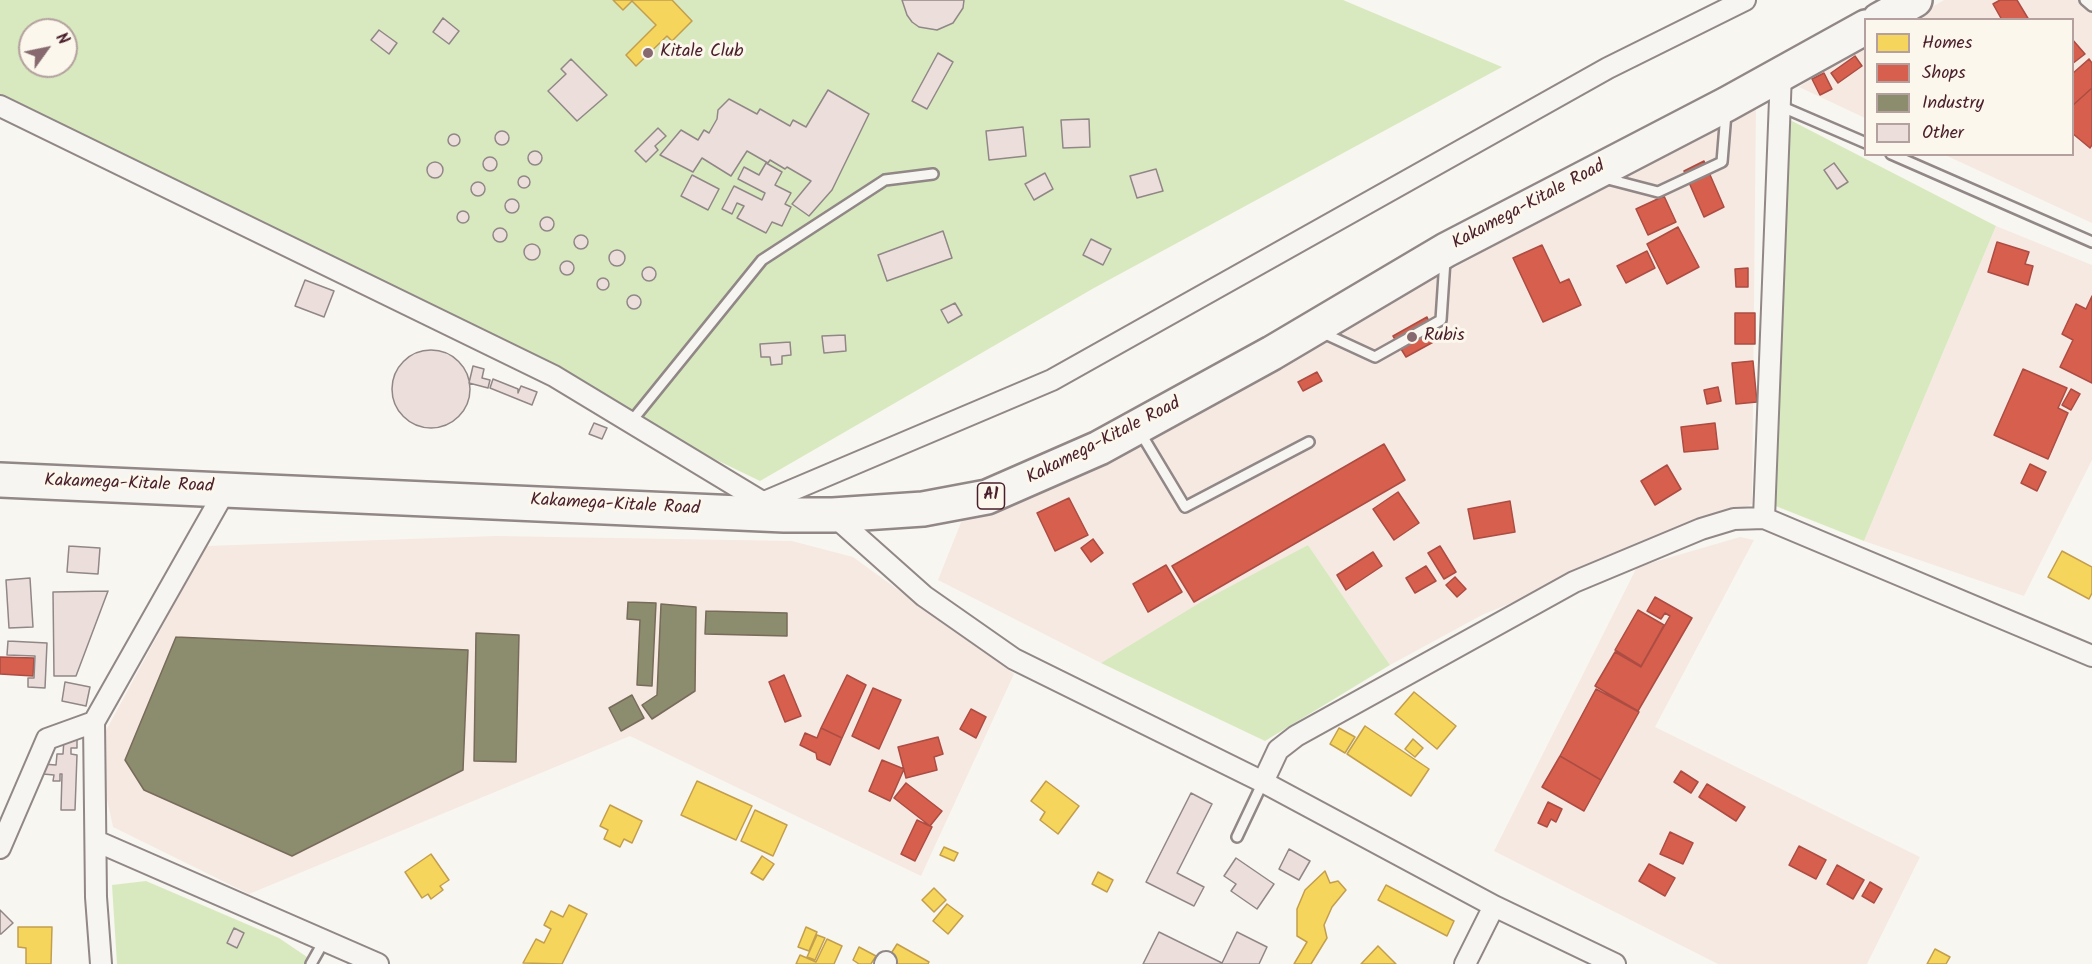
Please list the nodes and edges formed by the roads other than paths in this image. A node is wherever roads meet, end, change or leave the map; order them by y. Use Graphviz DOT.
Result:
graph roads {
  1 [pos="1745,0"];
  2 [pos="1915,0"];
  3 [pos="2085,0"];
  4 [pos="2092,6"];
  5 [pos="1883,18"];
  6 [pos="1864,28"];
  7 [pos="1781,73"];
  8 [pos="1727,104"];
  9 [pos="0,106"];
  10 [pos="1779,106"];
  11 [pos="1864,142"];
  12 [pos="1896,156"];
  13 [pos="933,174"];
  14 [pos="1590,174"];
  15 [pos="2092,242"];
  16 [pos="1446,250"];
  17 [pos="1312,328"];
  18 [pos="630,423"];
  19 [pos="1137,427"];
  20 [pos="1309,442"];
  21 [pos="0,480"];
  22 [pos="226,489"];
  23 [pos="773,509"];
  24 [pos="833,515"];
  25 [pos="1764,518"];
  26 [pos="2092,656"];
  27 [pos="94,722"];
  28 [pos="1263,782"];
  29 [pos="1237,837"];
  30 [pos="96,841"];
  31 [pos="0,848"];
  32 [pos="1494,906"];
  33 [pos="324,940"];
  34 [pos="101,964"];
  35 [pos="311,964"];
  36 [pos="378,964"];
  37 [pos="1465,964"];
  38 [pos="1615,964"];
  1 -- 23 [label="street"];
  2 -- 5 [label="highway"];
  3 -- 4 [label="lane"];
  6 -- 7 [label="highway, Kakamega-Kitale Road / A1"];
  7 -- 8 [label="highway, Kakamega-Kitale Road / A1"];
  7 -- 10 [label="street"];
  8 -- 14 [label="highway, Kakamega-Kitale Road / A1"];
  8 -- 14 [label="lane"];
  9 -- 18 [label="street"];
  10 -- 11 [label="lane"];
  10 -- 25 [label="street"];
  12 -- 15 [label="lane"];
  13 -- 18 [label="lane"];
  14 -- 16 [label="highway, Kakamega-Kitale Road / A1"];
  16 -- 17 [label="highway, Kakamega-Kitale Road / A1"];
  16 -- 17 [label="lane"];
  17 -- 19 [label="highway, Kakamega-Kitale Road / A1"];
  18 -- 23 [label="street"];
  19 -- 20 [label="lane"];
  19 -- 24 [label="highway, Kakamega-Kitale Road / A1"];
  21 -- 22 [label="highway, Kakamega-Kitale Road / A1"];
  22 -- 23 [label="highway, Kakamega-Kitale Road / A1"];
  22 -- 27 [label="street"];
  23 -- 24 [label="highway, Kakamega-Kitale Road / A1"];
  24 -- 28 [label="street"];
  25 -- 26 [label="street"];
  25 -- 28 [label="street"];
  27 -- 30 [label="street"];
  27 -- 31 [label="street"];
  28 -- 29 [label="lane"];
  28 -- 32 [label="street"];
  30 -- 33 [label="street"];
  30 -- 34 [label="street"];
  32 -- 37 [label="street"];
  32 -- 38 [label="street"];
  33 -- 35 [label="lane"];
  33 -- 36 [label="street"];
}
